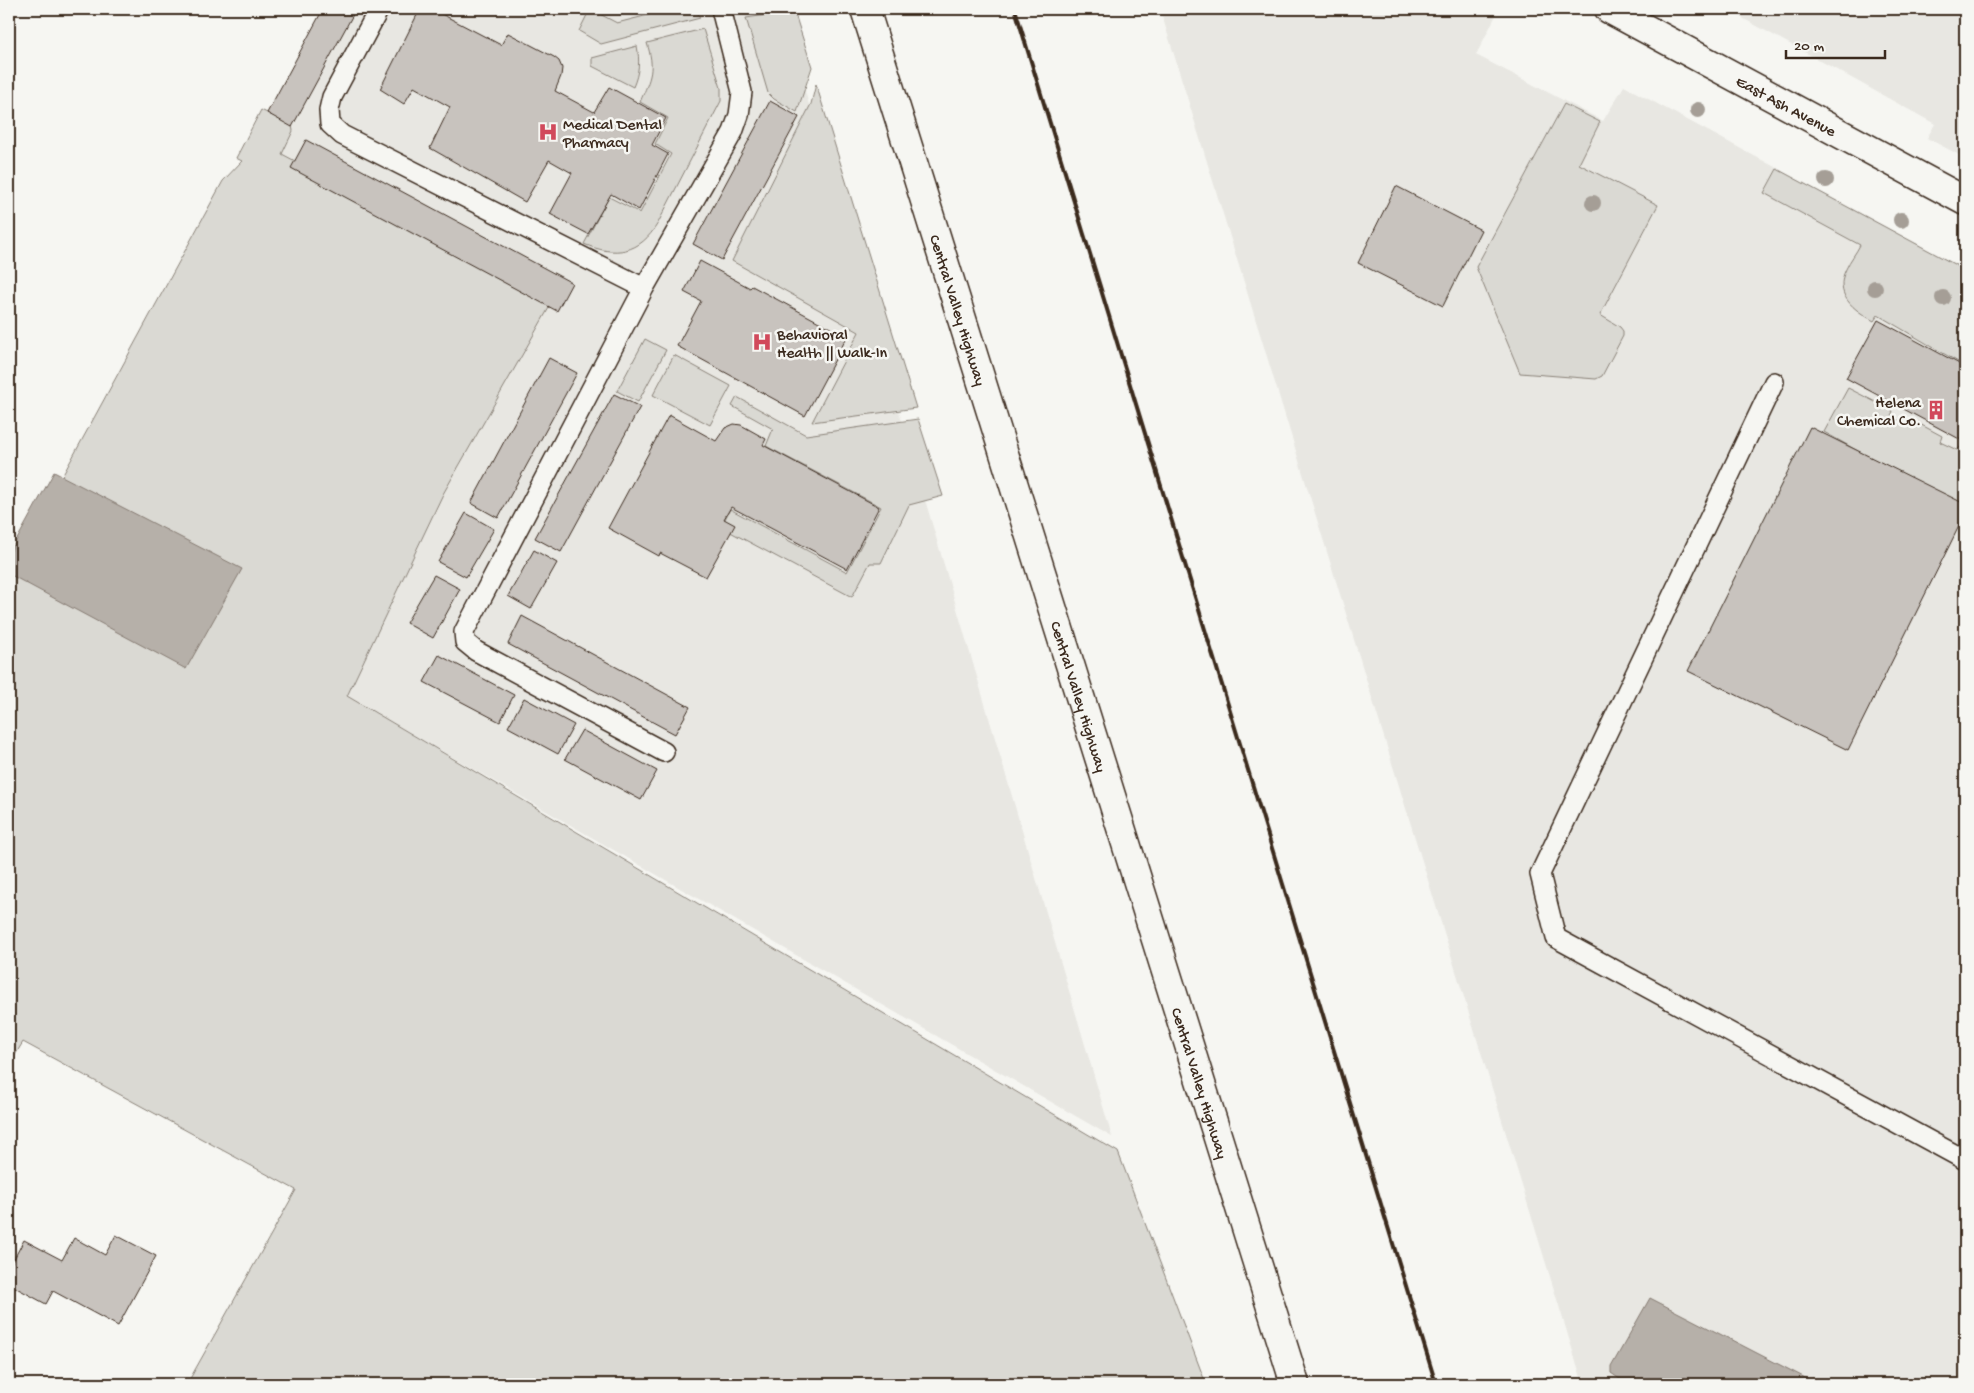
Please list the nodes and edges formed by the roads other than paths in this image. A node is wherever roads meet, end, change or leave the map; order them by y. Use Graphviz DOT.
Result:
graph roads {
  1 [pos="379,9"];
  2 [pos="721,9"];
  3 [pos="865,9"];
  4 [pos="1609,9"];
  5 [pos="1965,201"];
  6 [pos="644,288"];
  7 [pos="1774,382"];
  8 [pos="664,752"];
  9 [pos="1965,1160"];
  10 [pos="1295,1384"];
  1 -- 6 [label="lane"];
  2 -- 6 [label="lane"];
  3 -- 10 [label="main road, Central Valley Highway"];
  4 -- 5 [label="main road, East Ash Avenue"];
  6 -- 8 [label="lane"];
  7 -- 9 [label="lane"];
}
